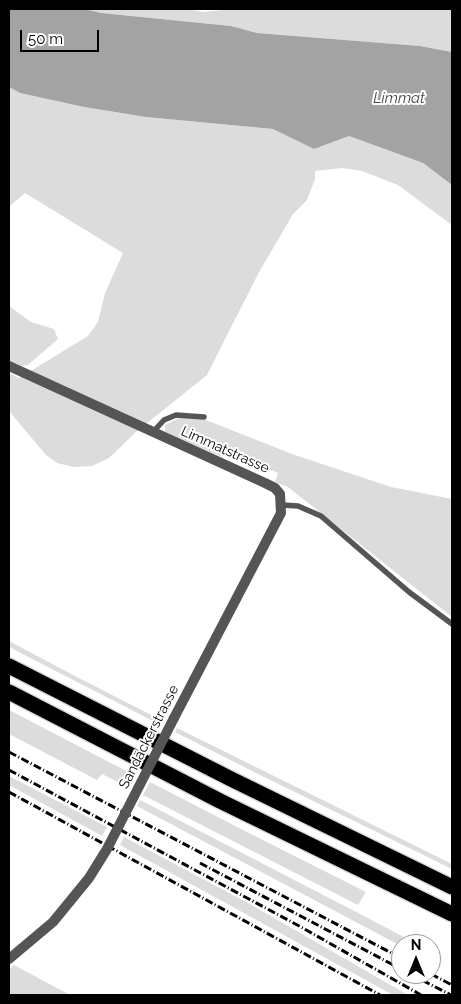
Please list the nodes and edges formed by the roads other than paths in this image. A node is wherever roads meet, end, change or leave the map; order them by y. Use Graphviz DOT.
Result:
graph roads {
  1 [pos="9,366"];
  2 [pos="204,417"];
  3 [pos="153,432"];
  4 [pos="282,505"];
  5 [pos="452,624"];
  6 [pos="9,666"];
  7 [pos="9,692"];
  8 [pos="452,888"];
  9 [pos="452,914"];
  10 [pos="9,959"];
  1 -- 3 [label="street, Limmatstrasse"];
  2 -- 3 [label="lane"];
  3 -- 4 [label="street, Limmatstrasse"];
  4 -- 5 [label="lane"];
  4 -- 10 [label="street, Sandäckerstrasse, bridge"];
  6 -- 8 [label="highway"];
  7 -- 9 [label="highway"];
}
